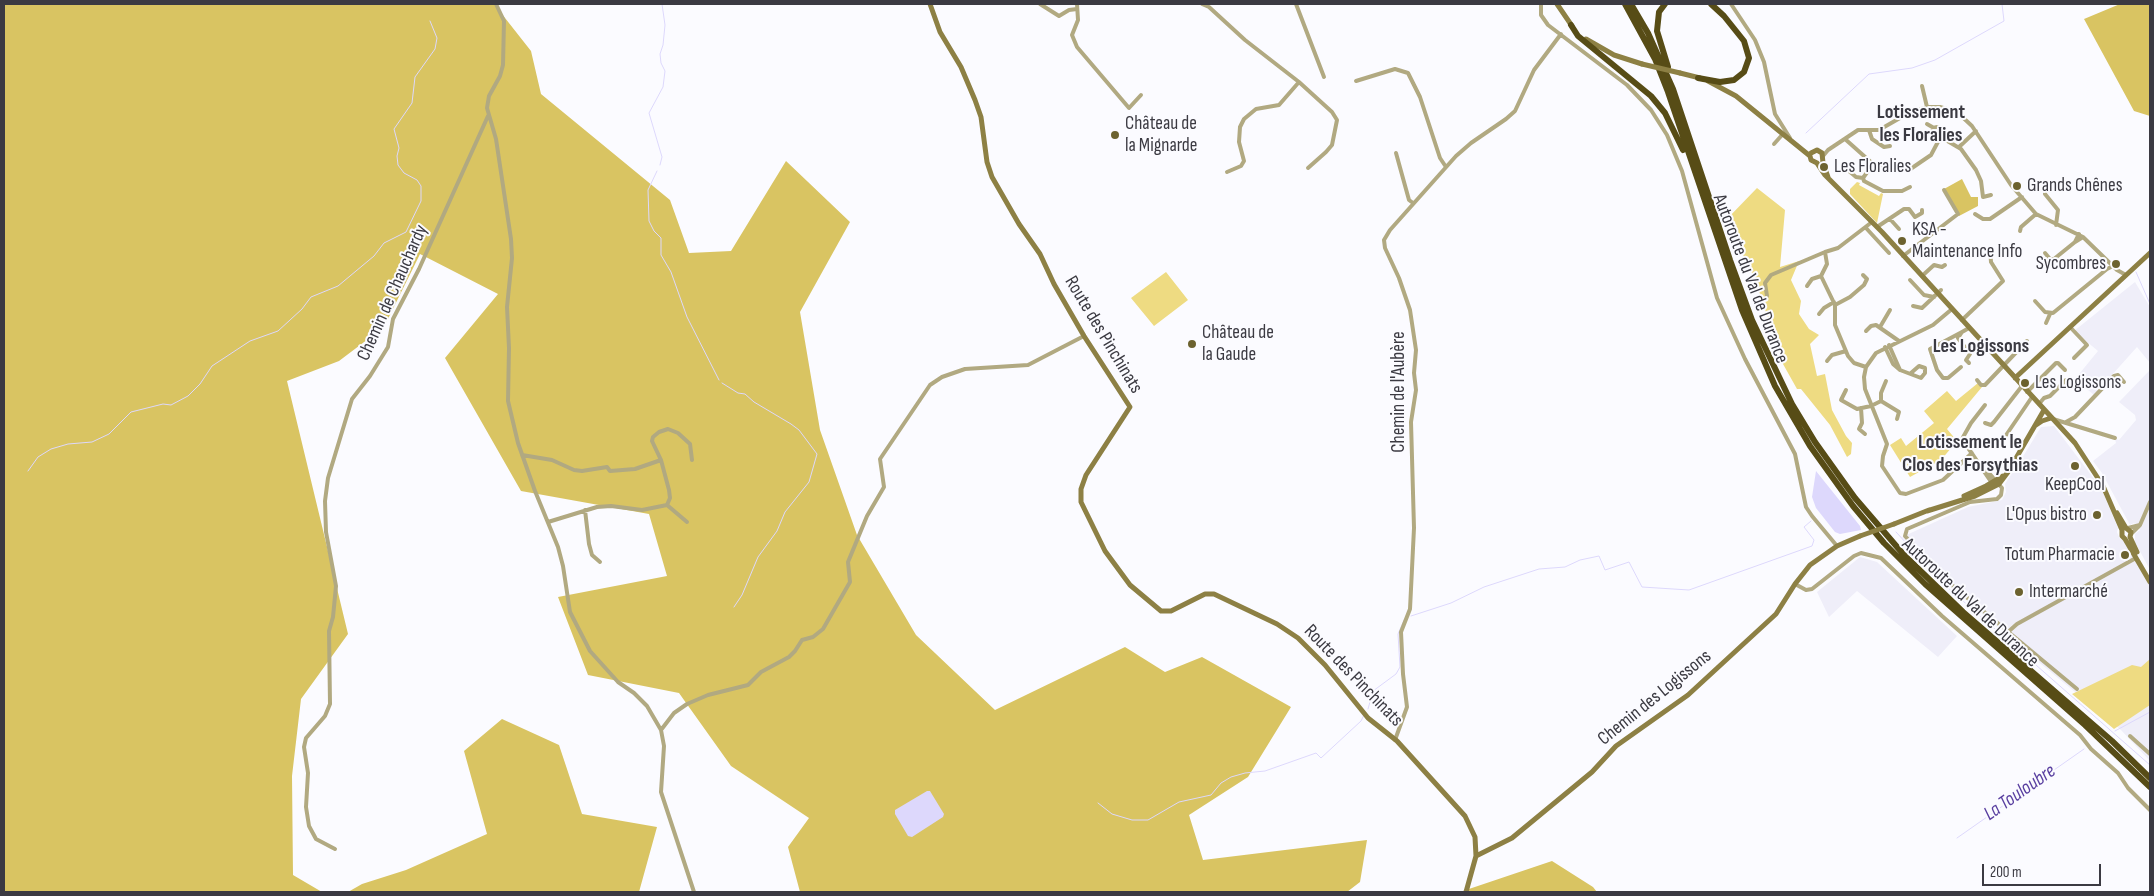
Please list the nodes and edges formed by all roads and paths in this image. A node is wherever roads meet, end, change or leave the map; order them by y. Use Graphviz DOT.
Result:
graph roads {
  1 [pos="496,4"];
  2 [pos="930,4"];
  3 [pos="1040,4"];
  4 [pos="1202,4"];
  5 [pos="1296,4"];
  6 [pos="1541,4"];
  7 [pos="1557,4"];
  8 [pos="1625,4"];
  9 [pos="1631,4"];
  10 [pos="1665,4"];
  11 [pos="1711,4"];
  12 [pos="1731,4"];
  13 [pos="1077,6"];
  14 [pos="1571,25"];
  15 [pos="1561,34"];
  16 [pos="1324,76"];
  17 [pos="1698,78"];
  18 [pos="1356,81"];
  19 [pos="1299,82"];
  20 [pos="1922,86"];
  21 [pos="1141,95"];
  22 [pos="1927,107"];
  23 [pos="1775,114"];
  24 [pos="488,116"];
  25 [pos="1684,121"];
  26 [pos="1928,124"];
  27 [pos="1771,126"];
  28 [pos="1869,130"];
  29 [pos="1976,131"];
  30 [pos="1782,135"];
  31 [pos="1939,137"];
  32 [pos="1845,139"];
  33 [pos="1774,144"];
  34 [pos="1890,146"];
  35 [pos="1959,147"];
  36 [pos="1802,150"];
  37 [pos="1828,150"];
  38 [pos="1819,151"];
  39 [pos="1396,153"];
  40 [pos="1811,155"];
  41 [pos="1823,158"];
  42 [pos="1816,163"];
  43 [pos="1843,166"];
  44 [pos="1446,167"];
  45 [pos="1308,168"];
  46 [pos="1872,168"];
  47 [pos="1886,168"];
  48 [pos="1909,170"];
  49 [pos="1227,172"];
  50 [pos="1863,178"];
  51 [pos="1830,179"];
  52 [pos="1910,187"];
  53 [pos="1944,190"];
  54 [pos="2045,190"];
  55 [pos="1991,195"];
  56 [pos="2022,197"];
  57 [pos="1413,203"];
  58 [pos="1922,210"];
  59 [pos="1975,214"];
  60 [pos="2036,214"];
  61 [pos="1890,218"];
  62 [pos="1872,222"];
  63 [pos="2056,225"];
  64 [pos="1877,227"];
  65 [pos="1866,228"];
  66 [pos="1899,229"];
  67 [pos="2020,232"];
  68 [pos="2081,236"];
  69 [pos="1990,248"];
  70 [pos="1826,252"];
  71 [pos="1889,252"];
  72 [pos="2150,253"];
  73 [pos="2045,254"];
  74 [pos="1903,256"];
  75 [pos="2109,262"];
  76 [pos="1945,265"];
  77 [pos="2113,266"];
  78 [pos="2107,269"];
  79 [pos="1863,275"];
  80 [pos="1821,276"];
  81 [pos="1922,276"];
  82 [pos="2124,277"];
  83 [pos="1910,280"];
  84 [pos="1807,286"];
  85 [pos="1734,290"];
  86 [pos="1938,293"];
  87 [pos="1768,296"];
  88 [pos="2035,302"];
  89 [pos="1835,304"];
  90 [pos="1913,306"];
  91 [pos="1952,309"];
  92 [pos="1890,310"];
  93 [pos="1818,314"];
  94 [pos="2050,314"];
  95 [pos="1962,320"];
  96 [pos="2046,323"];
  97 [pos="1880,327"];
  98 [pos="2070,327"];
  99 [pos="1968,328"];
  100 [pos="1866,330"];
  101 [pos="1962,332"];
  102 [pos="1084,336"];
  103 [pos="1899,340"];
  104 [pos="2027,341"];
  105 [pos="1887,346"];
  106 [pos="1846,351"];
  107 [pos="2074,358"];
  108 [pos="1827,361"];
  109 [pos="1969,363"];
  110 [pos="2004,366"];
  111 [pos="1961,367"];
  112 [pos="1866,368"];
  113 [pos="2065,370"];
  114 [pos="1911,373"];
  115 [pos="2015,378"];
  116 [pos="1977,380"];
  117 [pos="2066,380"];
  118 [pos="1886,381"];
  119 [pos="2124,382"];
  120 [pos="2022,386"];
  121 [pos="1846,390"];
  122 [pos="2027,392"];
  123 [pos="2032,397"];
  124 [pos="1881,401"];
  125 [pos="2039,404"];
  126 [pos="1985,405"];
  127 [pos="1871,406"];
  128 [pos="1861,408"];
  129 [pos="2044,410"];
  130 [pos="2051,418"];
  131 [pos="1897,420"];
  132 [pos="2066,422"];
  133 [pos="1985,423"];
  134 [pos="2034,428"];
  135 [pos="1865,434"];
  136 [pos="2115,438"];
  137 [pos="1992,446"];
  138 [pos="1972,453"];
  139 [pos="522,455"];
  140 [pos="661,460"];
  141 [pos="692,460"];
  142 [pos="1995,483"];
  143 [pos="2150,502"];
  144 [pos="667,505"];
  145 [pos="585,510"];
  146 [pos="1927,511"];
  147 [pos="548,522"];
  148 [pos="687,522"];
  149 [pos="2140,525"];
  150 [pos="2125,529"];
  151 [pos="2129,537"];
  152 [pos="1837,546"];
  153 [pos="2136,558"];
  154 [pos="600,562"];
  155 [pos="2150,577"];
  156 [pos="2150,582"];
  157 [pos="1795,584"];
  158 [pos="2008,632"];
  159 [pos="2077,689"];
  160 [pos="661,730"];
  161 [pos="2130,736"];
  162 [pos="1395,740"];
  163 [pos="2150,754"];
  164 [pos="2150,778"];
  165 [pos="2150,787"];
  166 [pos="2150,810"];
  167 [pos="335,849"];
  168 [pos="1476,856"];
  169 [pos="694,892"];
  170 [pos="1466,892"];
  1 -- 24 [label="street"];
  2 -- 102 [label="street, Route des Pinchinats"];
  3 -- 13 [label="street"];
  4 -- 19 [label="street"];
  5 -- 16 [label="street"];
  6 -- 15 [label="street"];
  7 -- 14 [label="street"];
  8 -- 85 [label="highway, Autoroute du Val de Durance"];
  9 -- 25 [label="highway, Autoroute du Val de Durance"];
  10 -- 25 [label="highway"];
  11 -- 17 [label="highway"];
  12 -- 23 [label="street"];
  13 -- 21 [label="street"];
  14 -- 17 [label="street, bridge"];
  14 -- 85 [label="highway"];
  15 -- 44 [label="street, Chemin de l'Aubère"];
  15 -- 152 [label="street"];
  17 -- 27 [label="street"];
  18 -- 44 [label="street"];
  19 -- 45 [label="street"];
  19 -- 49 [label="street"];
  20 -- 22 [label="street"];
  22 -- 28 [label="street"];
  22 -- 29 [label="street"];
  23 -- 27 [label="street"];
  23 -- 36 [label="street"];
  24 -- 139 [label="street"];
  24 -- 167 [label="street, Chemin de Chauchardy"];
  25 -- 164 [label="highway, Autoroute du Val de Durance"];
  26 -- 31 [label="street"];
  27 -- 30 [label="street"];
  28 -- 32 [label="street"];
  28 -- 34 [label="street"];
  29 -- 35 [label="street"];
  29 -- 56 [label="street"];
  30 -- 33 [label="street"];
  30 -- 36 [label="street"];
  31 -- 35 [label="street"];
  31 -- 48 [label="street"];
  32 -- 37 [label="street"];
  32 -- 46 [label="street"];
  35 -- 55 [label="street"];
  36 -- 40 [label="street"];
  37 -- 38 [label="street"];
  37 -- 41 [label="street"];
  38 -- 40 [label="street"];
  38 -- 41 [label="street"];
  39 -- 57 [label="street"];
  40 -- 42 [label="street"];
  41 -- 42 [label="street"];
  41 -- 51 [label="street"];
  42 -- 51 [label="street"];
  43 -- 50 [label="street"];
  44 -- 57 [label="street, Chemin de l'Aubère"];
  46 -- 47 [label="street"];
  46 -- 50 [label="street"];
  50 -- 52 [label="street"];
  51 -- 62 [label="street"];
  53 -- 74 [label="street"];
  54 -- 63 [label="street"];
  56 -- 59 [label="street"];
  56 -- 60 [label="street"];
  57 -- 162 [label="street, Chemin de l'Aubère"];
  58 -- 61 [label="street"];
  60 -- 63 [label="street"];
  60 -- 67 [label="street"];
  61 -- 64 [label="street"];
  61 -- 66 [label="street"];
  62 -- 64 [label="street"];
  62 -- 65 [label="street"];
  63 -- 68 [label="street"];
  64 -- 74 [label="street"];
  65 -- 70 [label="street"];
  65 -- 71 [label="street"];
  68 -- 73 [label="street"];
  68 -- 75 [label="street"];
  69 -- 95 [label="street"];
  70 -- 80 [label="street"];
  70 -- 87 [label="street"];
  72 -- 82 [label="street"];
  74 -- 81 [label="street"];
  75 -- 77 [label="street"];
  75 -- 78 [label="street"];
  76 -- 81 [label="street"];
  77 -- 78 [label="street"];
  77 -- 82 [label="street"];
  78 -- 94 [label="street"];
  79 -- 89 [label="street"];
  80 -- 84 [label="street"];
  80 -- 89 [label="street"];
  81 -- 86 [label="street"];
  82 -- 98 [label="street"];
  83 -- 86 [label="street"];
  85 -- 165 [label="highway, Autoroute du Val de Durance"];
  86 -- 90 [label="street"];
  86 -- 91 [label="street"];
  88 -- 94 [label="street"];
  89 -- 93 [label="street"];
  89 -- 106 [label="street"];
  91 -- 95 [label="street"];
  91 -- 103 [label="street"];
  92 -- 97 [label="street"];
  94 -- 96 [label="street"];
  95 -- 99 [label="street"];
  97 -- 100 [label="street"];
  97 -- 103 [label="street"];
  98 -- 107 [label="street"];
  98 -- 115 [label="street"];
  99 -- 101 [label="street"];
  99 -- 110 [label="street"];
  101 -- 109 [label="street"];
  101 -- 111 [label="street"];
  102 -- 160 [label="street"];
  102 -- 162 [label="street, Route des Pinchinats"];
  103 -- 105 [label="street"];
  104 -- 110 [label="street"];
  105 -- 112 [label="street"];
  105 -- 114 [label="street"];
  106 -- 108 [label="street"];
  106 -- 112 [label="street"];
  110 -- 115 [label="street"];
  110 -- 116 [label="street"];
  112 -- 127 [label="street"];
  113 -- 122 [label="street"];
  115 -- 120 [label="street"];
  117 -- 125 [label="street"];
  118 -- 124 [label="street"];
  119 -- 132 [label="street"];
  120 -- 122 [label="street"];
  120 -- 133 [label="street"];
  121 -- 128 [label="street"];
  122 -- 123 [label="street"];
  123 -- 125 [label="street"];
  123 -- 137 [label="street"];
  124 -- 127 [label="street"];
  124 -- 131 [label="street"];
  125 -- 129 [label="street"];
  126 -- 138 [label="street"];
  127 -- 128 [label="street"];
  127 -- 138 [label="street"];
  128 -- 135 [label="street"];
  129 -- 130 [label="street"];
  129 -- 134 [label="street"];
  130 -- 132 [label="street"];
  130 -- 134 [label="street"];
  130 -- 150 [label="street"];
  132 -- 136 [label="street"];
  134 -- 142 [label="street"];
  138 -- 142 [label="street"];
  139 -- 140 [label="street"];
  139 -- 147 [label="street"];
  140 -- 141 [label="street"];
  140 -- 144 [label="street"];
  142 -- 146 [label="street"];
  142 -- 146 [label="street"];
  142 -- 158 [label="street"];
  143 -- 149 [label="street"];
  144 -- 145 [label="street"];
  144 -- 148 [label="street"];
  145 -- 147 [label="street"];
  145 -- 154 [label="street"];
  146 -- 152 [label="street, Chemin des Logissons, bridge"];
  147 -- 160 [label="street"];
  149 -- 150 [label="street"];
  149 -- 151 [label="street"];
  150 -- 151 [label="street"];
  150 -- 151 [label="street"];
  151 -- 153 [label="street"];
  151 -- 155 [label="street"];
  152 -- 157 [label="street, Chemin des Logissons"];
  153 -- 156 [label="street"];
  153 -- 158 [label="street"];
  157 -- 166 [label="street"];
  157 -- 168 [label="street, Chemin des Logissons"];
  158 -- 159 [label="street"];
  160 -- 169 [label="street"];
  161 -- 163 [label="street"];
  162 -- 168 [label="street, Route des Pinchinats"];
  168 -- 170 [label="street, Route des Pinchinats"];
}
